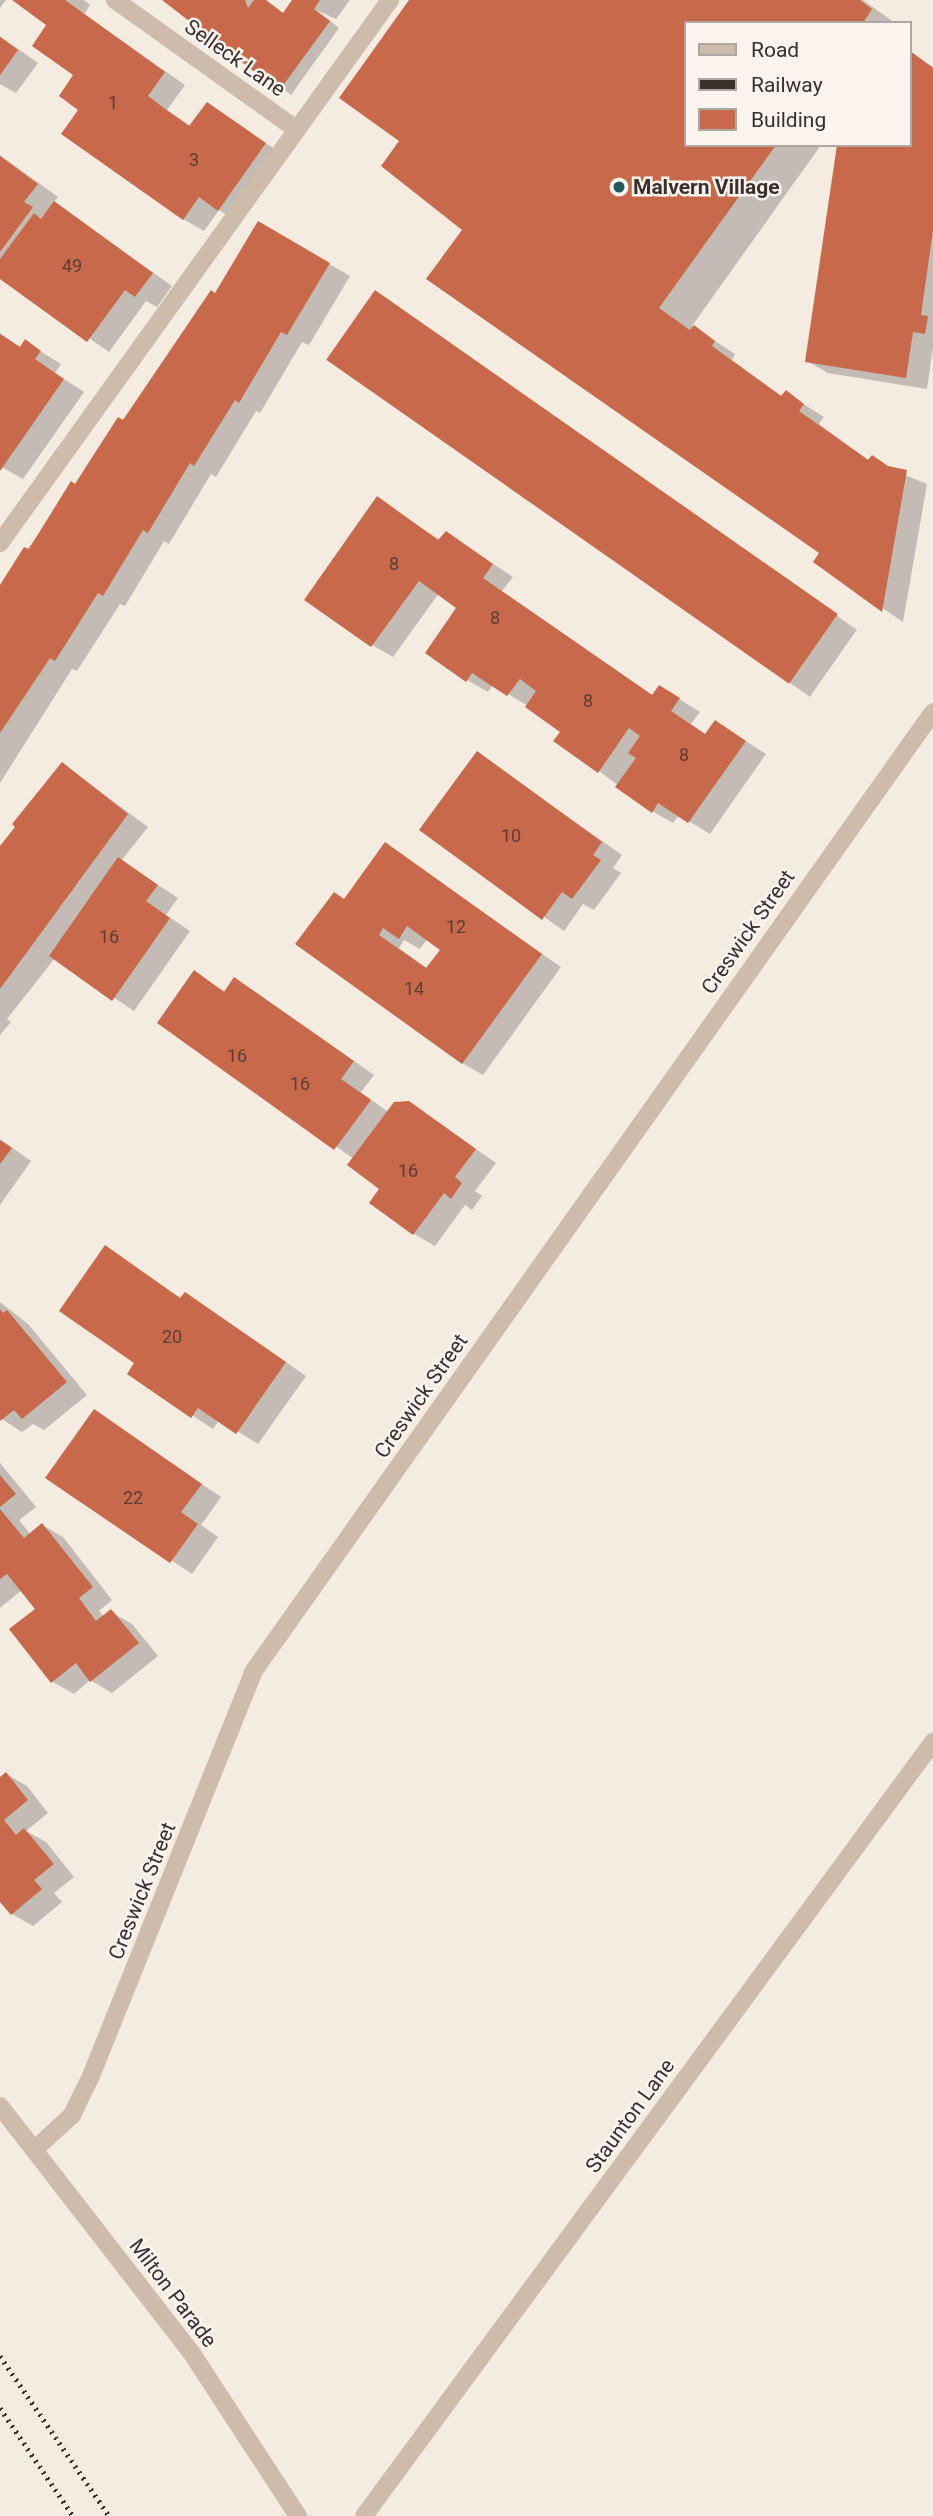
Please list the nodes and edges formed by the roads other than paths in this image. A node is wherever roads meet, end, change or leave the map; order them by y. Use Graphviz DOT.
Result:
graph roads {
  1 [pos="114,0"];
  2 [pos="390,0"];
  3 [pos="296,129"];
  4 [pos="0,543"];
  5 [pos="933,712"];
  6 [pos="933,1742"];
  7 [pos="0,2106"];
  8 [pos="34,2150"];
  9 [pos="298,2516"];
  10 [pos="364,2516"];
  1 -- 3 [label="street, Selleck Lane"];
  2 -- 3 [label="street"];
  3 -- 4 [label="street"];
  5 -- 8 [label="street, Creswick Street"];
  6 -- 10 [label="street, Staunton Lane"];
  7 -- 8 [label="street, Milton Parade"];
  8 -- 9 [label="street, Milton Parade"];
}
